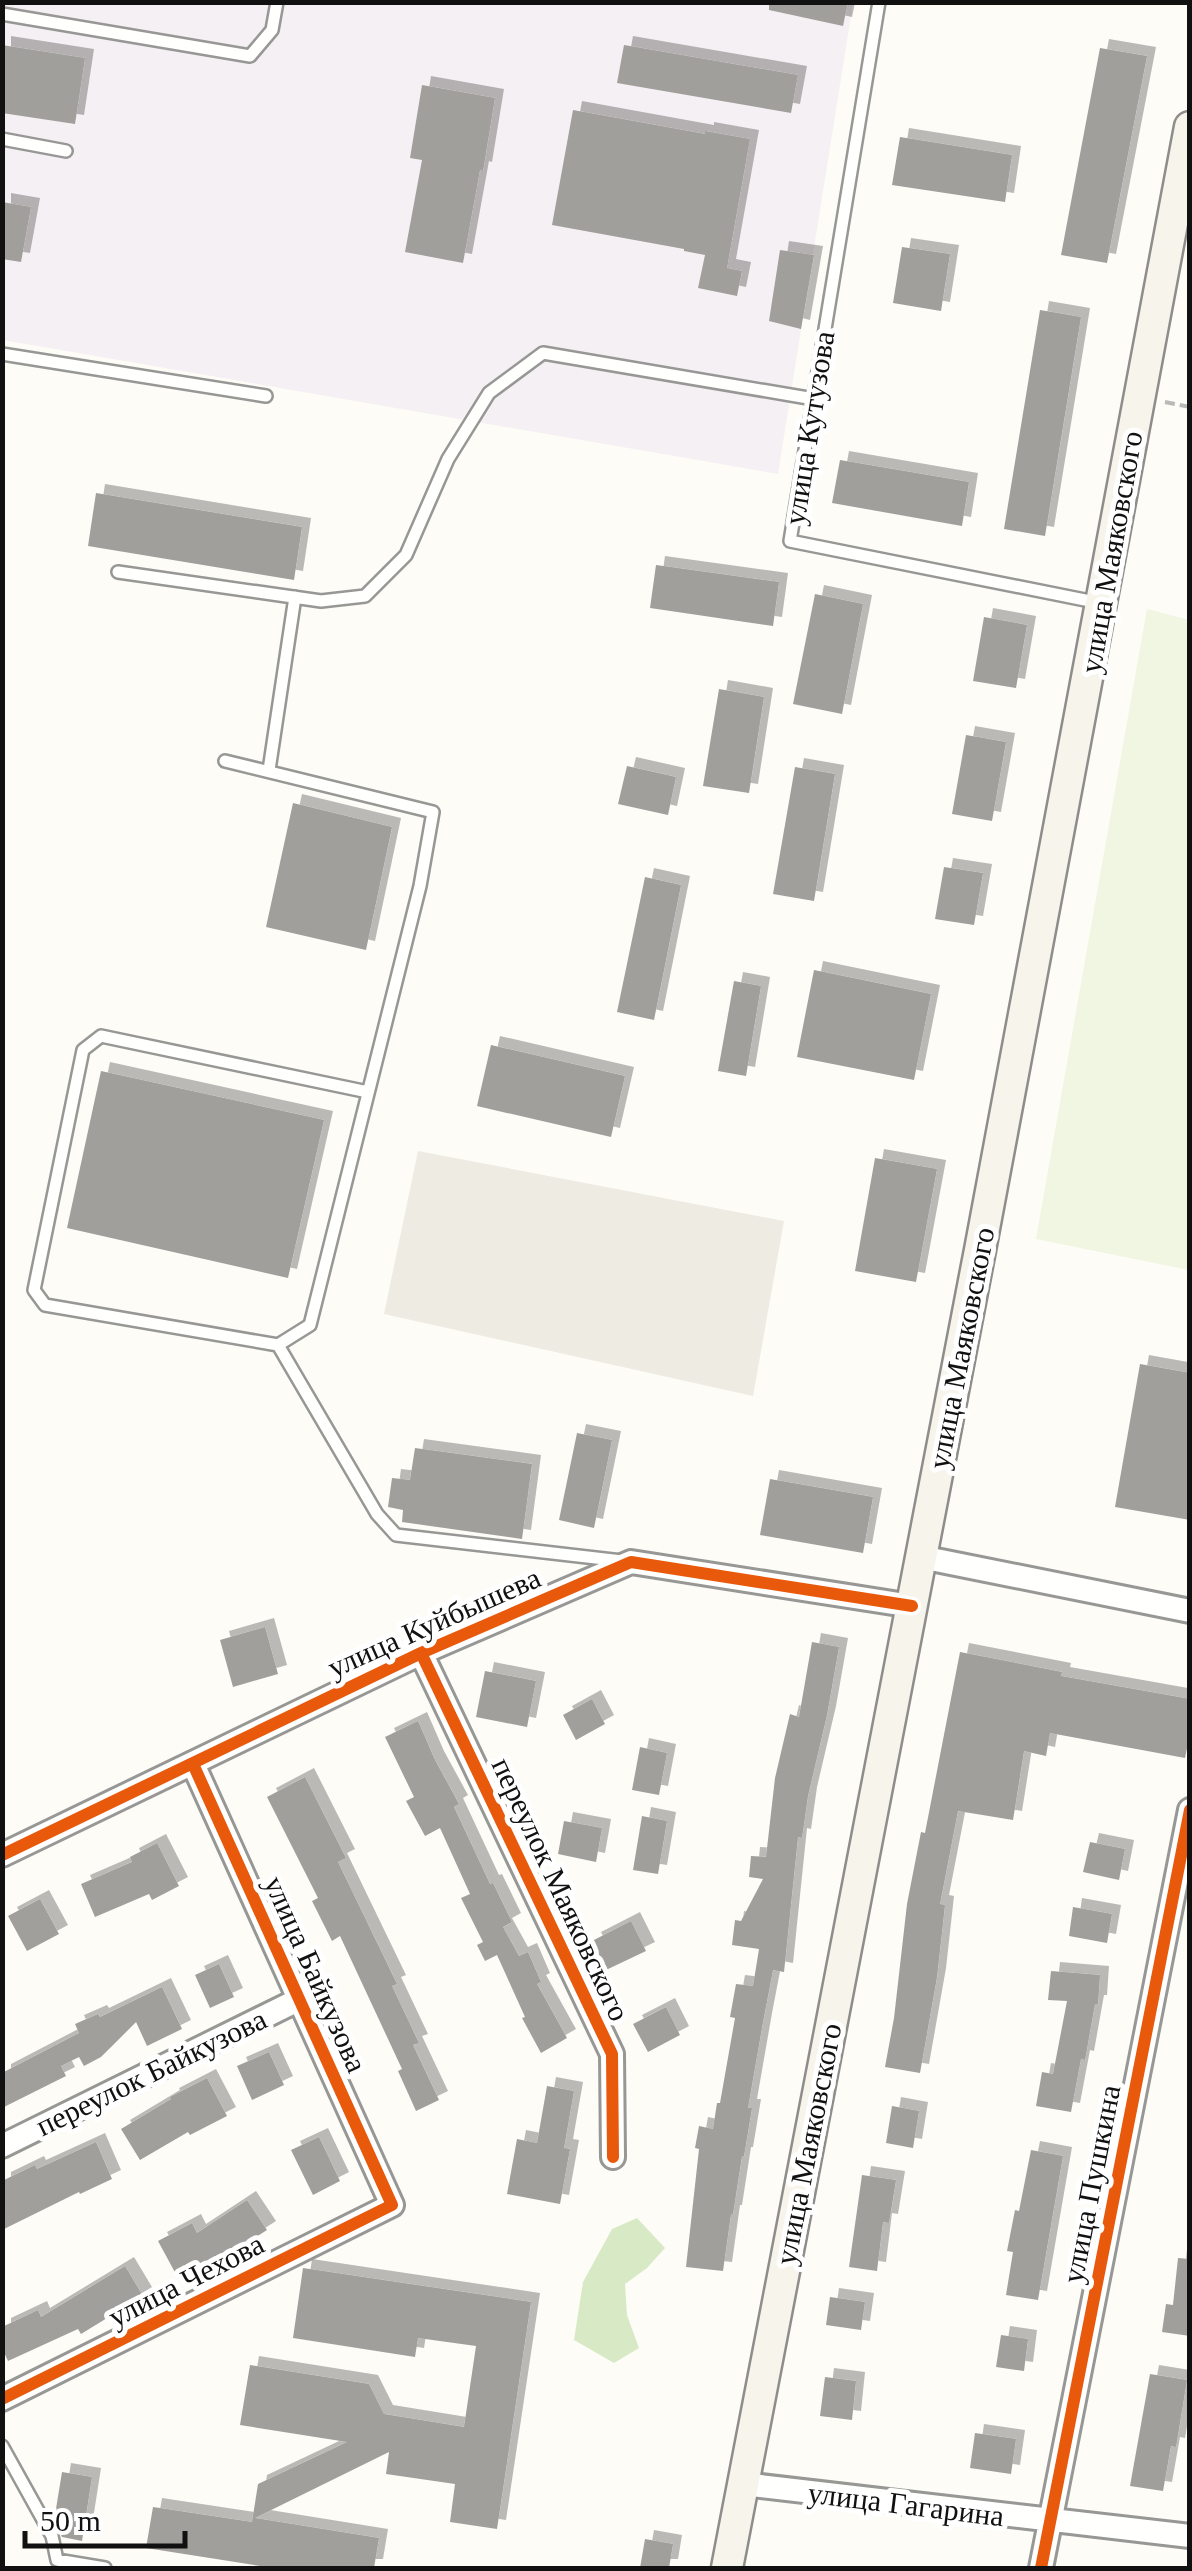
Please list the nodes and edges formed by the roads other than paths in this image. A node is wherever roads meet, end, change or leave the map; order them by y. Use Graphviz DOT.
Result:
graph roads {
  1 [pos="277,2"];
  2 [pos="878,2"];
  3 [pos="2,14"];
  4 [pos="1190,127"];
  5 [pos="2,139"];
  6 [pos="66,152"];
  7 [pos="2,354"];
  8 [pos="266,396"];
  9 [pos="814,399"];
  10 [pos="118,572"];
  11 [pos="295,597"];
  12 [pos="1102,604"];
  13 [pos="225,761"];
  14 [pos="269,770"];
  15 [pos="368,1092"];
  16 [pos="278,1345"];
  17 [pos="921,1557"];
  18 [pos="631,1562"];
  19 [pos="912,1606"];
  20 [pos="1190,1610"];
  21 [pos="421,1653"];
  22 [pos="193,1764"];
  23 [pos="1190,1810"];
  24 [pos="2,1854"];
  25 [pos="300,1999"];
  26 [pos="2,2146"];
  27 [pos="613,2157"];
  28 [pos="392,2205"];
  29 [pos="2,2400"];
  30 [pos="2,2446"];
  31 [pos="742,2484"];
  32 [pos="1050,2521"];
  33 [pos="1190,2536"];
  34 [pos="105,2568"];
  35 [pos="727,2568"];
  36 [pos="1041,2568"];
  1 -- 3 [label="lane"];
  2 -- 9 [label="lane, улица Кутузова"];
  4 -- 12 [label="main road, улица Маяковского"];
  5 -- 6 [label="lane"];
  7 -- 8 [label="lane"];
  9 -- 11 [label="lane"];
  9 -- 12 [label="lane, улица Кутузова"];
  10 -- 11 [label="lane"];
  11 -- 14 [label="lane"];
  12 -- 17 [label="main road, улица Маяковского"];
  13 -- 14 [label="lane"];
  14 -- 15 [label="lane"];
  15 -- 16 [label="lane"];
  15 -- 16 [label="lane"];
  16 -- 18 [label="lane"];
  17 -- 19 [label="main road, улица Маяковского"];
  17 -- 20 [label="street"];
  18 -- 19 [label="street"];
  18 -- 21 [label="street, улица Куйбышева"];
  19 -- 31 [label="main road, улица Маяковского"];
  21 -- 22 [label="street, улица Куйбышева"];
  21 -- 27 [label="street, переулок Маяковского"];
  22 -- 24 [label="street, улица Куйбышева"];
  22 -- 25 [label="street, улица Байкузова"];
  23 -- 32 [label="street, улица Пушкина"];
  25 -- 26 [label="street, переулок Байкузова"];
  25 -- 28 [label="street, улица Байкузова"];
  28 -- 29 [label="street, улица Чехова"];
  30 -- 34 [label="lane"];
  31 -- 32 [label="street, улица Гагарина"];
  31 -- 35 [label="main road, улица Маяковского"];
  32 -- 33 [label="street, улица Гагарина"];
  32 -- 36 [label="street, улица Пушкина"];
}
